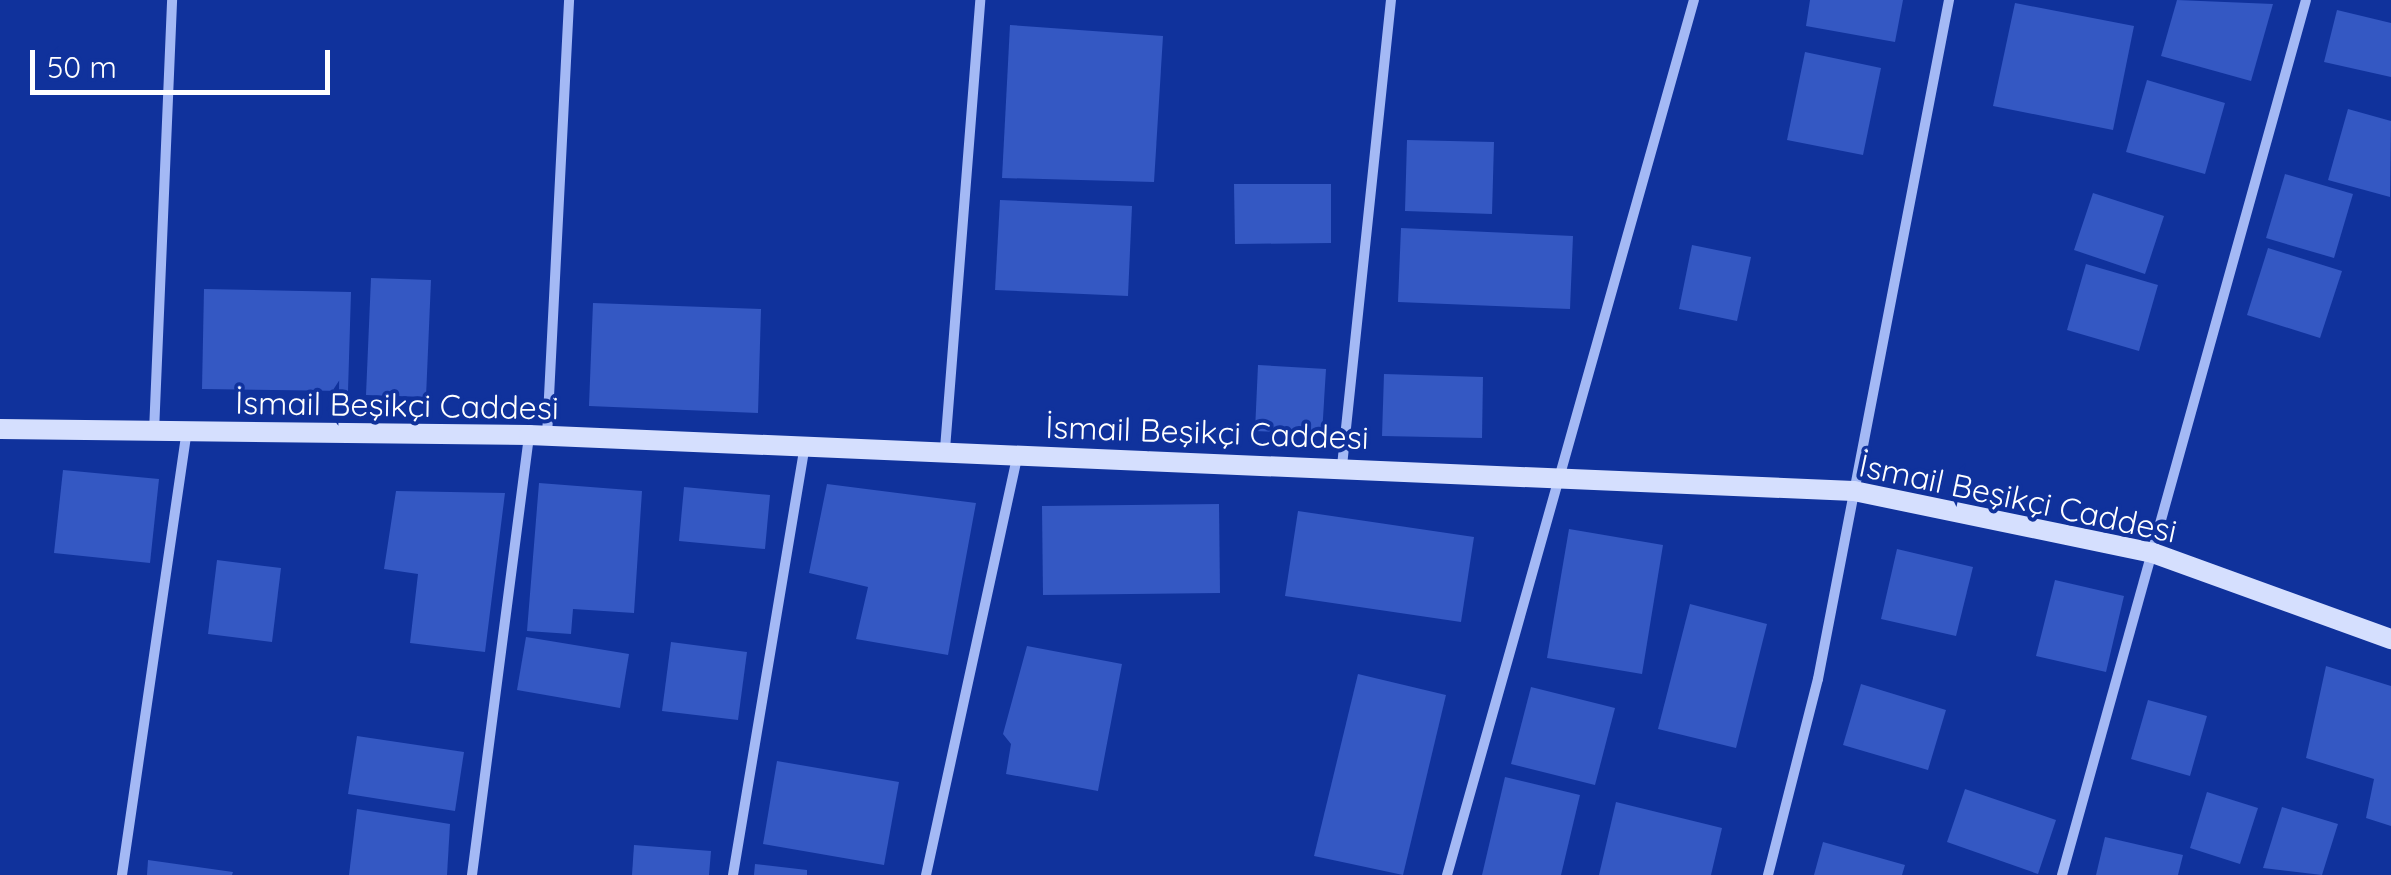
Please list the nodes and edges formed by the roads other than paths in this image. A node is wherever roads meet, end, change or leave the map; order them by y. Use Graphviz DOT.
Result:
graph roads {
  1 [pos="172,0"];
  2 [pos="569,0"];
  3 [pos="980,0"];
  4 [pos="1392,0"];
  5 [pos="1694,0"];
  6 [pos="1949,0"];
  7 [pos="2306,0"];
  8 [pos="0,429"];
  9 [pos="188,432"];
  10 [pos="154,433"];
  11 [pos="538,436"];
  12 [pos="805,445"];
  13 [pos="945,449"];
  14 [pos="1018,455"];
  15 [pos="1342,466"];
  16 [pos="1562,473"];
  17 [pos="1854,490"];
  18 [pos="2153,552"];
  19 [pos="2391,639"];
  20 [pos="122,875"];
  21 [pos="472,875"];
  22 [pos="733,875"];
  23 [pos="926,875"];
  24 [pos="1447,875"];
  25 [pos="1768,875"];
  26 [pos="2062,875"];
  1 -- 10 [label="street"];
  2 -- 11 [label="street"];
  3 -- 13 [label="street"];
  4 -- 15 [label="street"];
  5 -- 16 [label="street"];
  6 -- 17 [label="street"];
  7 -- 18 [label="street"];
  8 -- 10 [label="street, İsmail Beşikçi Caddesi"];
  9 -- 10 [label="street, İsmail Beşikçi Caddesi"];
  9 -- 11 [label="street, İsmail Beşikçi Caddesi"];
  9 -- 20 [label="street"];
  11 -- 12 [label="street, İsmail Beşikçi Caddesi"];
  11 -- 21 [label="street"];
  12 -- 13 [label="street, İsmail Beşikçi Caddesi"];
  12 -- 22 [label="street"];
  13 -- 14 [label="street, İsmail Beşikçi Caddesi"];
  14 -- 15 [label="street, İsmail Beşikçi Caddesi"];
  14 -- 23 [label="street"];
  15 -- 16 [label="street, İsmail Beşikçi Caddesi"];
  16 -- 17 [label="street, İsmail Beşikçi Caddesi"];
  16 -- 24 [label="street"];
  17 -- 18 [label="street, İsmail Beşikçi Caddesi"];
  17 -- 25 [label="street"];
  18 -- 19 [label="street, İsmail Beşikçi Caddesi"];
  18 -- 26 [label="street"];
}
